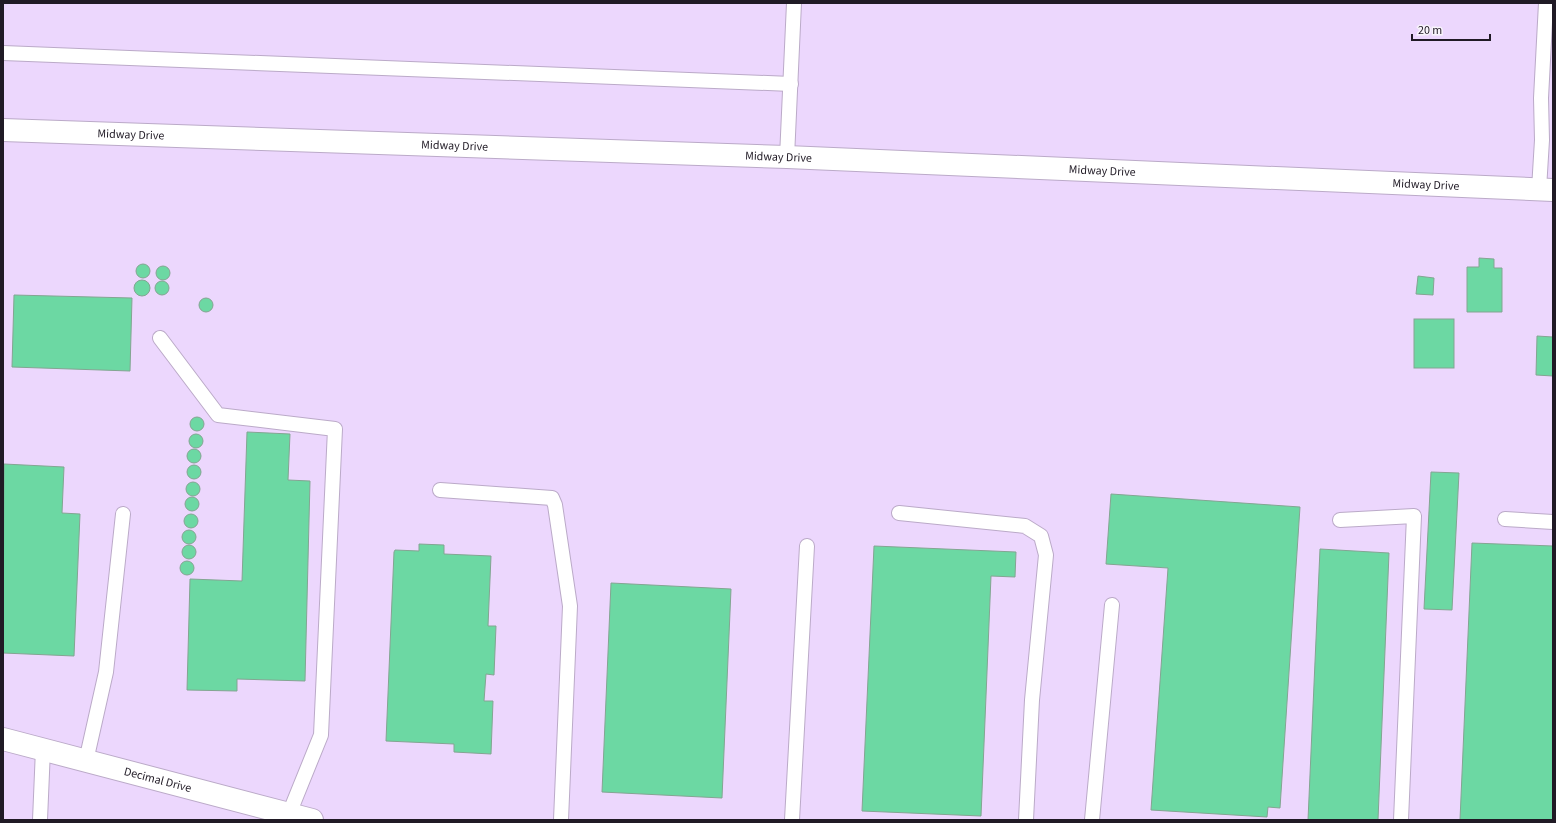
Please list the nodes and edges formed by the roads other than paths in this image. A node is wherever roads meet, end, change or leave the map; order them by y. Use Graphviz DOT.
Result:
graph roads {
  1 [pos="794,3"];
  2 [pos="1546,3"];
  3 [pos="3,53"];
  4 [pos="791,84"];
  5 [pos="3,130"];
  6 [pos="1548,140"];
  7 [pos="787,157"];
  8 [pos="1546,189"];
  9 [pos="160,338"];
  10 [pos="440,490"];
  11 [pos="899,513"];
  12 [pos="123,514"];
  13 [pos="1505,519"];
  14 [pos="1340,520"];
  15 [pos="1553,522"];
  16 [pos="807,546"];
  17 [pos="1112,605"];
  18 [pos="3,739"];
  19 [pos="43,749"];
  20 [pos="86,761"];
  21 [pos="288,817"];
  22 [pos="40,820"];
  23 [pos="312,820"];
  24 [pos="561,820"];
  25 [pos="792,820"];
  26 [pos="1026,820"];
  27 [pos="1092,820"];
  28 [pos="1401,820"];
  1 -- 4 [label="lane"];
  2 -- 6 [label="lane"];
  3 -- 4 [label="lane"];
  4 -- 7 [label="lane"];
  5 -- 7 [label="street, Midway Drive"];
  6 -- 8 [label="lane"];
  7 -- 8 [label="street, Midway Drive"];
  9 -- 21 [label="lane"];
  10 -- 24 [label="lane"];
  11 -- 26 [label="lane"];
  12 -- 20 [label="lane"];
  13 -- 15 [label="lane"];
  14 -- 28 [label="lane"];
  16 -- 25 [label="lane"];
  17 -- 27 [label="lane"];
  18 -- 19 [label="street, Decimal Drive"];
  19 -- 20 [label="street, Decimal Drive"];
  19 -- 22 [label="lane"];
  20 -- 21 [label="street, Decimal Drive"];
  21 -- 23 [label="street, Decimal Drive"];
}
